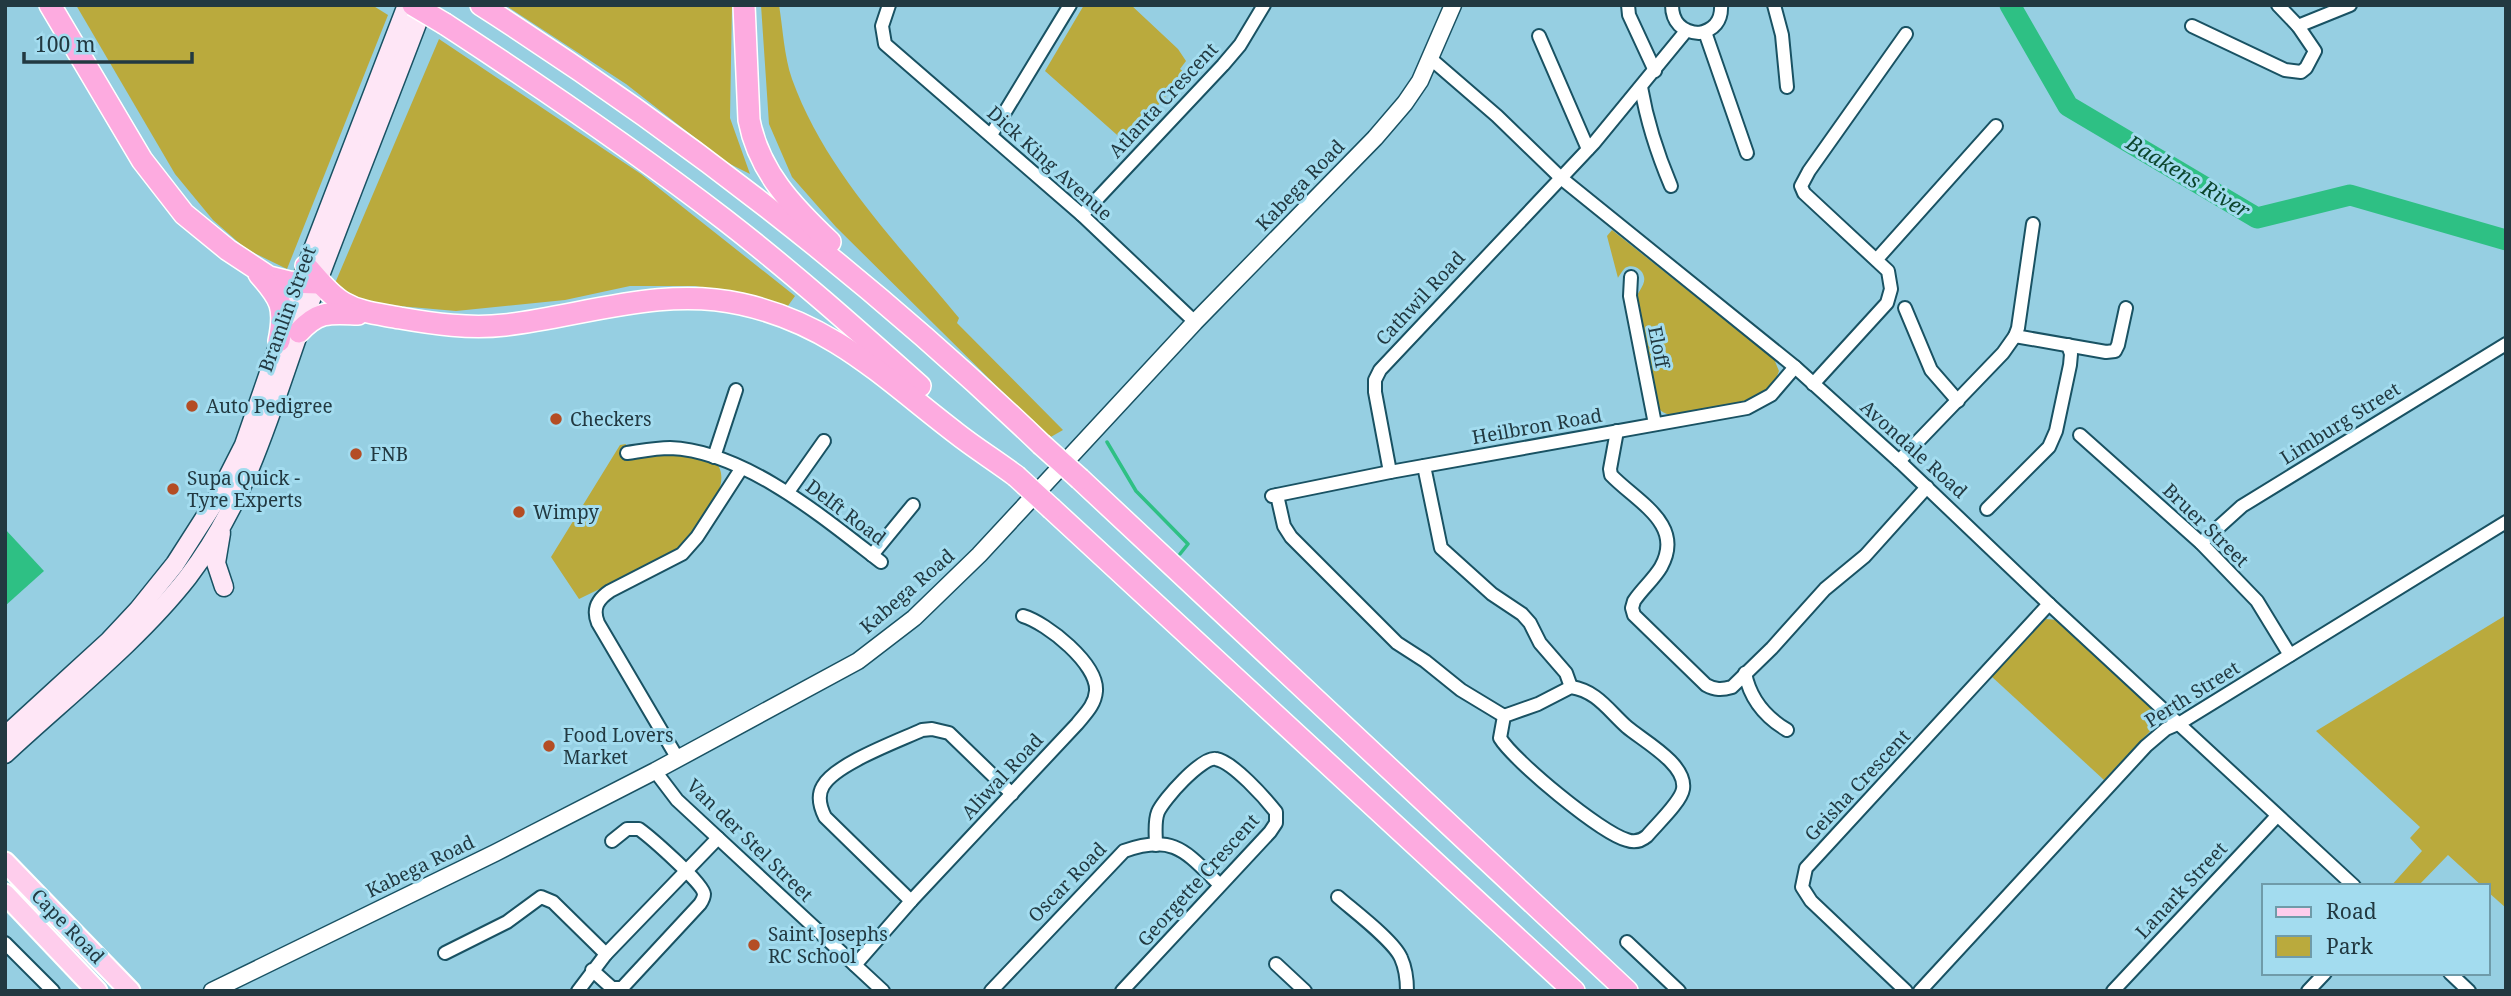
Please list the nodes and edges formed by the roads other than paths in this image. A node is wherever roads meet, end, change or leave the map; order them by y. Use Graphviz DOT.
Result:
graph roads {
  1 [pos="50,5"];
  2 [pos="407,5"];
  3 [pos="413,5"];
  4 [pos="424,5"];
  5 [pos="481,5"];
  6 [pos="744,5"];
  7 [pos="889,5"];
  8 [pos="1070,5"];
  9 [pos="1264,5"];
  10 [pos="1453,5"];
  11 [pos="1628,5"];
  12 [pos="1672,5"];
  13 [pos="1721,5"];
  14 [pos="1774,5"];
  15 [pos="2278,5"];
  16 [pos="2350,5"];
  17 [pos="2192,26"];
  18 [pos="2298,26"];
  19 [pos="1686,31"];
  20 [pos="1705,32"];
  21 [pos="1906,34"];
  22 [pos="1539,36"];
  23 [pos="1432,59"];
  24 [pos="1654,71"];
  25 [pos="1641,87"];
  26 [pos="1787,87"];
  27 [pos="1626,104"];
  28 [pos="1646,116"];
  29 [pos="1996,126"];
  30 [pos="991,135"];
  31 [pos="1588,149"];
  32 [pos="1747,153"];
  33 [pos="1561,178"];
  34 [pos="1671,186"];
  35 [pos="1082,215"];
  36 [pos="2033,224"];
  37 [pos="1877,259"];
  38 [pos="253,268"];
  39 [pos="1631,277"];
  40 [pos="311,278"];
  41 [pos="1905,308"];
  42 [pos="2126,308"];
  43 [pos="370,314"];
  44 [pos="1195,323"];
  45 [pos="299,332"];
  46 [pos="2015,336"];
  47 [pos="279,341"];
  48 [pos="2506,344"];
  49 [pos="2067,345"];
  50 [pos="1795,367"];
  51 [pos="1813,384"];
  52 [pos="981,386"];
  53 [pos="736,390"];
  54 [pos="1958,401"];
  55 [pos="1655,425"];
  56 [pos="1617,431"];
  57 [pos="2080,435"];
  58 [pos="824,441"];
  59 [pos="627,453"];
  60 [pos="714,457"];
  61 [pos="1899,461"];
  62 [pos="1424,466"];
  63 [pos="741,468"];
  64 [pos="1390,472"];
  65 [pos="1016,476"];
  66 [pos="1927,487"];
  67 [pos="788,492"];
  68 [pos="913,505"];
  69 [pos="1987,509"];
  70 [pos="224,523"];
  71 [pos="2506,523"];
  72 [pos="2201,543"];
  73 [pos="224,587"];
  74 [pos="2049,604"];
  75 [pos="1023,617"];
  76 [pos="2290,656"];
  77 [pos="1745,673"];
  78 [pos="1570,687"];
  79 [pos="1504,716"];
  80 [pos="2180,723"];
  81 [pos="1787,730"];
  82 [pos="5,736"];
  83 [pos="5,754"];
  84 [pos="678,759"];
  85 [pos="655,771"];
  86 [pos="1012,794"];
  87 [pos="2277,816"];
  88 [pos="718,838"];
  89 [pos="612,841"];
  90 [pos="1156,845"];
  91 [pos="5,862"];
  92 [pos="686,871"];
  93 [pos="2352,884"];
  94 [pos="1220,885"];
  95 [pos="5,894"];
  96 [pos="1338,897"];
  97 [pos="911,901"];
  98 [pos="1627,942"];
  99 [pos="5,943"];
  100 [pos="445,953"];
  101 [pos="606,954"];
  102 [pos="1276,964"];
  103 [pos="855,965"];
  104 [pos="592,970"];
  105 [pos="2323,975"];
  106 [pos="2452,975"];
  107 [pos="53,991"];
  108 [pos="97,991"];
  109 [pos="130,991"];
  110 [pos="212,991"];
  111 [pos="578,991"];
  112 [pos="883,991"];
  113 [pos="991,991"];
  114 [pos="1122,991"];
  115 [pos="1305,991"];
  116 [pos="1407,991"];
  117 [pos="1574,991"];
  118 [pos="1627,991"];
  119 [pos="1679,991"];
  120 [pos="1906,991"];
  121 [pos="1920,991"];
  122 [pos="2113,991"];
  123 [pos="2308,991"];
  124 [pos="2469,991"];
  1 -- 38 [label="highway"];
  2 -- 40 [label="main road, Bramlin Street"];
  3 -- 65 [label="highway, bridge"];
  4 -- 40 [label="main road, Bramlin Street"];
  5 -- 52 [label="highway"];
  6 -- 52 [label="highway"];
  7 -- 30 [label="street, Dick King Avenue"];
  8 -- 30 [label="street"];
  9 -- 35 [label="street, Atlanta Crescent"];
  10 -- 23 [label="street, Kabega Road"];
  11 -- 24 [label="street"];
  12 -- 19 [label="street"];
  13 -- 20 [label="street"];
  14 -- 26 [label="street"];
  15 -- 18 [label="street"];
  16 -- 18 [label="street"];
  17 -- 18 [label="street"];
  19 -- 20 [label="street"];
  19 -- 24 [label="street, Cathwil Road"];
  20 -- 32 [label="street"];
  21 -- 37 [label="street"];
  22 -- 31 [label="street"];
  23 -- 33 [label="street, Avondale Road"];
  23 -- 44 [label="street, Kabega Road"];
  24 -- 25 [label="street, Cathwil Road"];
  25 -- 27 [label="street, Cathwil Road"];
  25 -- 28 [label="street"];
  27 -- 28 [label="street"];
  27 -- 31 [label="street, Cathwil Road"];
  28 -- 34 [label="street"];
  29 -- 37 [label="street"];
  30 -- 35 [label="street, Dick King Avenue"];
  31 -- 33 [label="street, Cathwil Road"];
  33 -- 50 [label="street, Avondale Road"];
  33 -- 64 [label="street, Cathwil Road"];
  35 -- 44 [label="street, Dick King Avenue"];
  36 -- 46 [label="street"];
  37 -- 51 [label="street"];
  38 -- 40 [label="highway"];
  38 -- 47 [label="highway"];
  39 -- 55 [label="street, Eloff"];
  40 -- 43 [label="highway"];
  40 -- 45 [label="main road, Bramlin Street"];
  40 -- 47 [label="main road, Bramlin Street"];
  41 -- 54 [label="street"];
  42 -- 49 [label="street"];
  43 -- 45 [label="highway"];
  43 -- 65 [label="highway"];
  44 -- 84 [label="street, Kabega Road"];
  45 -- 70 [label="main road, Bramlin Street"];
  46 -- 49 [label="street"];
  46 -- 54 [label="street"];
  47 -- 82 [label="main road, Bramlin Street"];
  48 -- 72 [label="street, Limburg Street"];
  49 -- 69 [label="street"];
  50 -- 51 [label="street, Avondale Road"];
  50 -- 55 [label="street, Heilbron Road"];
  51 -- 61 [label="street, Avondale Road"];
  52 -- 118 [label="highway, bridge"];
  53 -- 60 [label="street"];
  54 -- 61 [label="street"];
  55 -- 56 [label="street, Heilbron Road"];
  56 -- 62 [label="street, Heilbron Road"];
  56 -- 77 [label="street"];
  57 -- 72 [label="street, Bruer Street"];
  58 -- 67 [label="street, Delft Road"];
  59 -- 60 [label="street, Delft Road"];
  60 -- 63 [label="street, Delft Road"];
  61 -- 66 [label="street, Avondale Road"];
  62 -- 64 [label="street, Heilbron Road"];
  62 -- 78 [label="street"];
  63 -- 67 [label="street, Delft Road"];
  63 -- 84 [label="street, Van der Stel Street"];
  64 -- 79 [label="street, Heilbron Road"];
  65 -- 117 [label="highway, bridge"];
  66 -- 74 [label="street, Avondale Road"];
  66 -- 77 [label="street"];
  67 -- 68 [label="street, Delft Road"];
  70 -- 73 [label="main road"];
  70 -- 83 [label="main road, Bramlin Street"];
  71 -- 76 [label="street, Perth Street"];
  72 -- 76 [label="street, Bruer Street"];
  74 -- 80 [label="street, Avondale Road"];
  74 -- 120 [label="street, Geisha Crescent"];
  75 -- 86 [label="street, Aliwal Road"];
  76 -- 80 [label="street, Perth Street"];
  77 -- 81 [label="street"];
  78 -- 79 [label="street"];
  78 -- 79 [label="street"];
  80 -- 87 [label="street, Avondale Road"];
  80 -- 121 [label="street, Perth Street"];
  84 -- 85 [label="street, Kabega Road"];
  85 -- 88 [label="street, Van der Stel Street"];
  85 -- 110 [label="street, Kabega Road"];
  86 -- 97 [label="street, Aliwal Road"];
  86 -- 97 [label="street"];
  87 -- 93 [label="street, Avondale Road"];
  87 -- 122 [label="street, Lanark Street"];
  88 -- 92 [label="street"];
  88 -- 103 [label="street, Van der Stel Street"];
  89 -- 92 [label="street"];
  90 -- 94 [label="street"];
  90 -- 94 [label="street, Georgette Crescent"];
  90 -- 113 [label="street, Oscar Road"];
  91 -- 109 [label="main road, Cape Road"];
  92 -- 101 [label="street"];
  92 -- 104 [label="street"];
  94 -- 114 [label="street, Georgette Crescent"];
  95 -- 108 [label="main road, Cape Road"];
  96 -- 116 [label="street"];
  97 -- 103 [label="street, Aliwal Road"];
  98 -- 119 [label="street"];
  99 -- 107 [label="street"];
  100 -- 101 [label="street"];
  101 -- 104 [label="street"];
  102 -- 115 [label="street"];
  103 -- 112 [label="street, Van der Stel Street"];
  104 -- 111 [label="street"];
  105 -- 123 [label="street"];
  106 -- 124 [label="street"];
}
